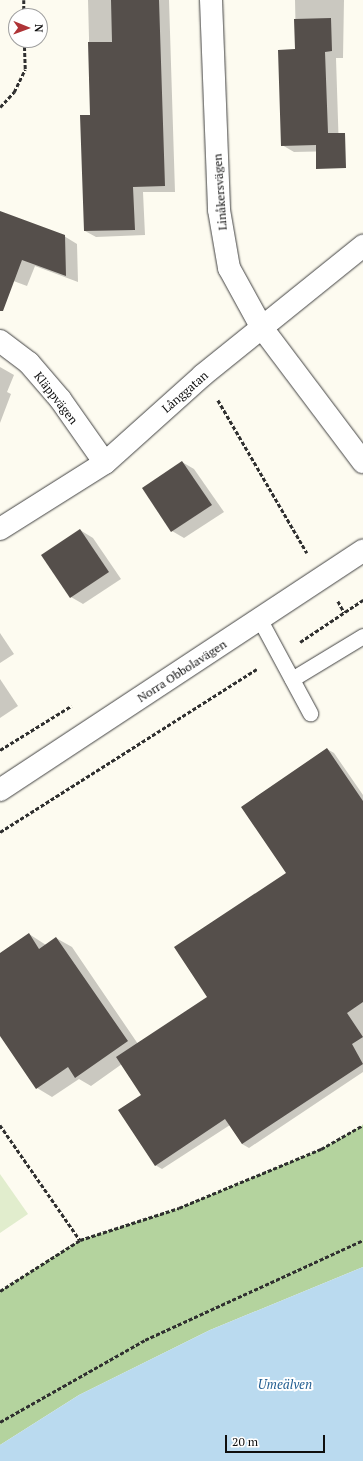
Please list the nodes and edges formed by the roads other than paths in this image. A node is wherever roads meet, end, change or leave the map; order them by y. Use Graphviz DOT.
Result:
graph roads {
  1 [pos="211,0"];
  2 [pos="363,246"];
  3 [pos="262,328"];
  4 [pos="0,341"];
  5 [pos="363,462"];
  6 [pos="105,463"];
  7 [pos="0,529"];
  8 [pos="363,551"];
  9 [pos="260,620"];
  10 [pos="363,636"];
  11 [pos="292,679"];
  12 [pos="310,713"];
  13 [pos="0,790"];
  1 -- 3 [label="street, Linåkersvägen"];
  2 -- 3 [label="street, Långgatan"];
  3 -- 5 [label="street, Linåkersvägen"];
  3 -- 6 [label="street, Långgatan"];
  4 -- 6 [label="street, Kläppvägen"];
  6 -- 7 [label="street, Långgatan"];
  8 -- 9 [label="street, Norra Obbolavägen"];
  9 -- 11 [label="lane"];
  9 -- 13 [label="street, Norra Obbolavägen"];
  10 -- 11 [label="lane"];
  11 -- 12 [label="lane"];
}
